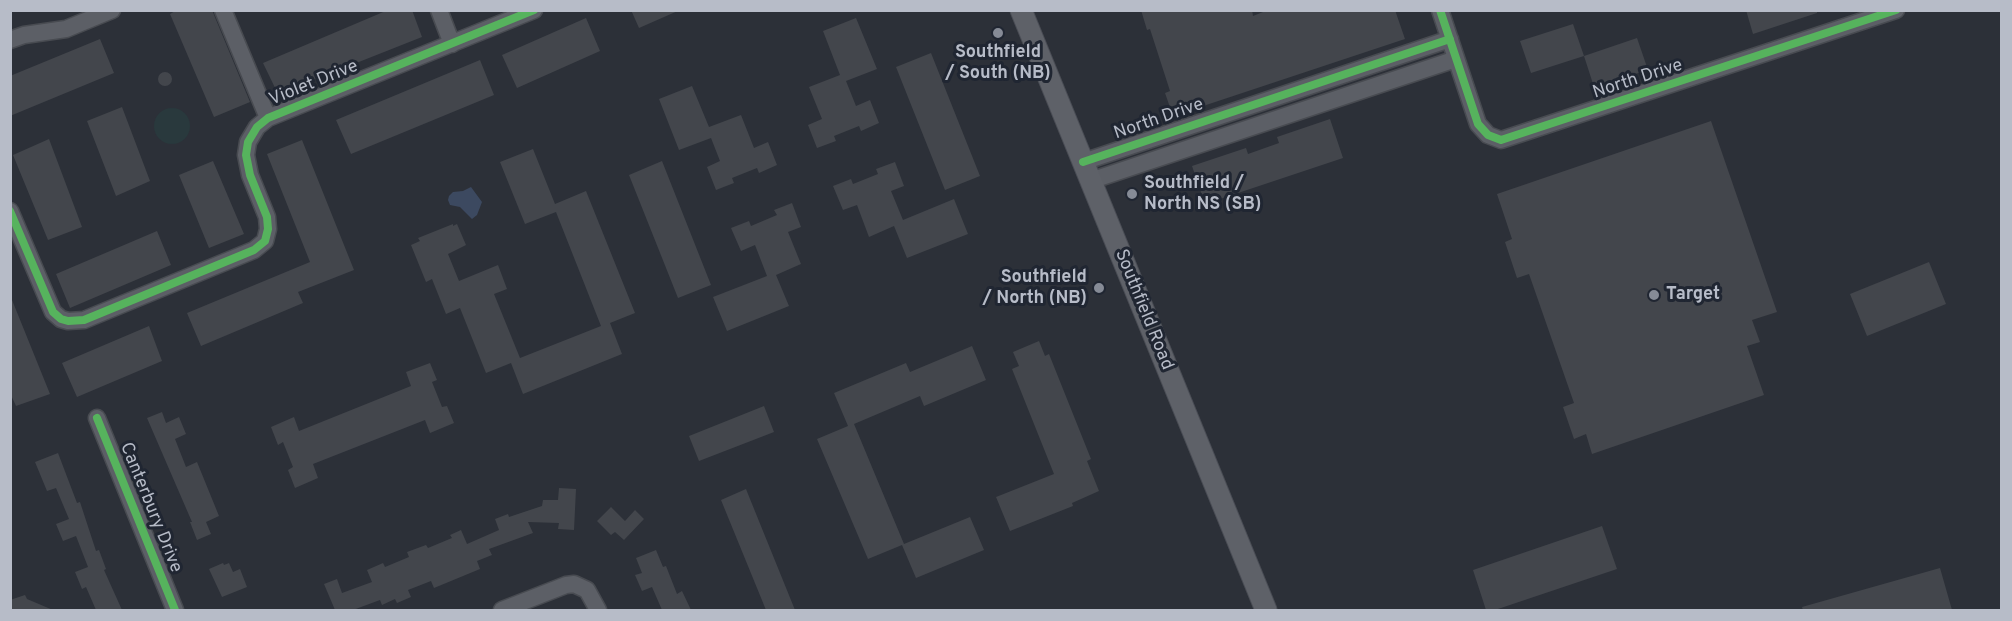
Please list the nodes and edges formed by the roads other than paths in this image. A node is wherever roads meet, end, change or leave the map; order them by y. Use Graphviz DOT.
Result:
graph roads {
  1 [pos="112,10"];
  2 [pos="223,10"];
  3 [pos="439,10"];
  4 [pos="534,10"];
  5 [pos="1021,10"];
  6 [pos="1440,10"];
  7 [pos="1896,10"];
  8 [pos="1450,39"];
  9 [pos="10,40"];
  10 [pos="452,44"];
  11 [pos="1456,59"];
  12 [pos="1379,63"];
  13 [pos="1386,82"];
  14 [pos="268,118"];
  15 [pos="1170,132"];
  16 [pos="1177,151"];
  17 [pos="1086,172"];
  18 [pos="10,211"];
  19 [pos="97,417"];
  20 [pos="175,610"];
  21 [pos="502,610"];
  22 [pos="598,610"];
  23 [pos="1266,610"];
  1 -- 9 [label="street"];
  2 -- 14 [label="street"];
  3 -- 10 [label="street"];
  4 -- 10 [label="street, Violet Drive"];
  5 -- 17 [label="main road, Southfield Road"];
  6 -- 8 [label="street, North Drive"];
  7 -- 11 [label="street, North Drive"];
  8 -- 11 [label="street, North Drive"];
  8 -- 12 [label="street, North Drive"];
  10 -- 14 [label="street, Violet Drive"];
  11 -- 13 [label="street, North Drive"];
  12 -- 13 [label="street"];
  12 -- 15 [label="street, North Drive"];
  13 -- 16 [label="street, North Drive"];
  14 -- 18 [label="street, Violet Drive"];
  15 -- 16 [label="street, North Drive"];
  15 -- 17 [label="street, North Drive"];
  16 -- 17 [label="street, North Drive"];
  17 -- 23 [label="main road, Southfield Road"];
  19 -- 20 [label="street, Canterbury Drive"];
  21 -- 22 [label="street"];
}
